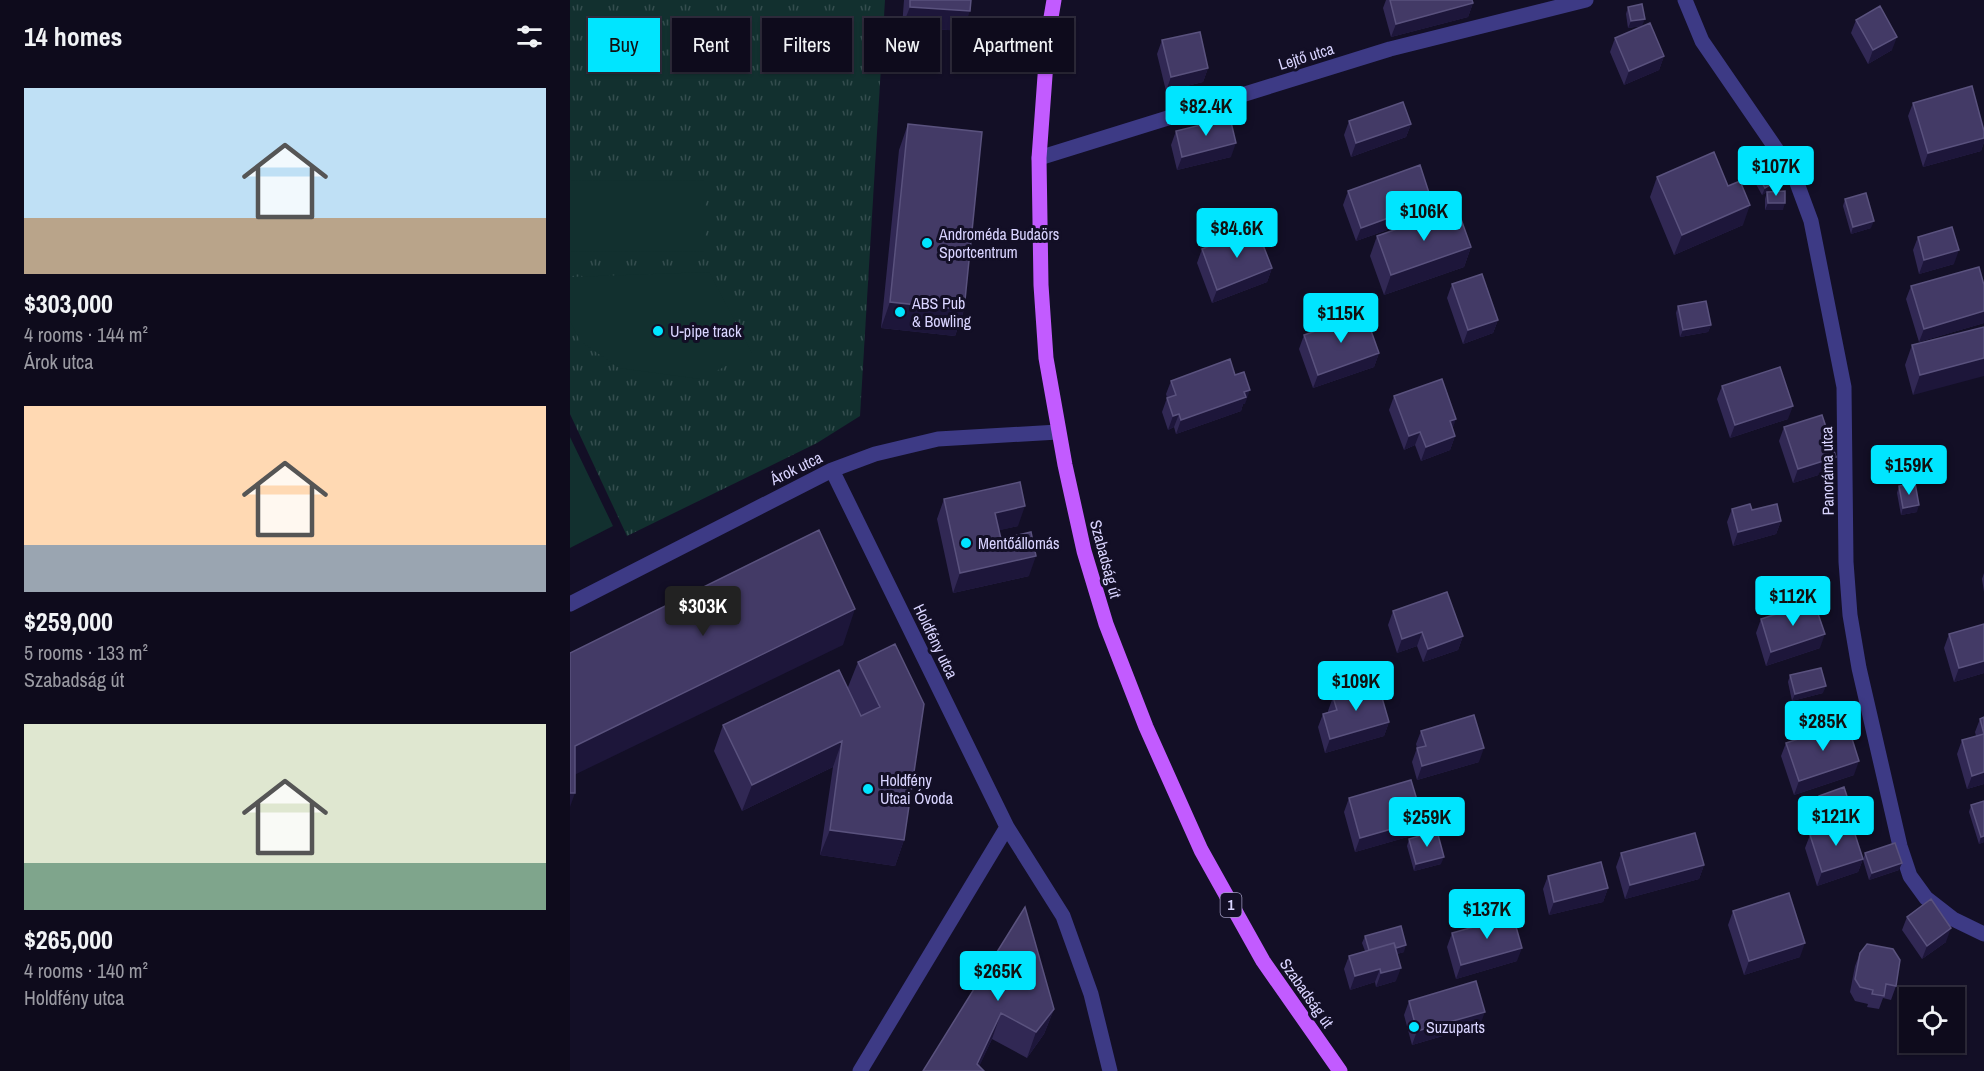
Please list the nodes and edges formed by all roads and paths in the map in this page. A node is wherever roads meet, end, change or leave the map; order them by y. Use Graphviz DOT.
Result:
graph roads {
  1 [pos="1054,0"];
  2 [pos="1586,0"];
  3 [pos="1685,0"];
  4 [pos="1039,158"];
  5 [pos="1058,432"];
  6 [pos="832,470"];
  7 [pos="570,604"];
  8 [pos="1007,827"];
  9 [pos="1984,934"];
  10 [pos="860,1071"];
  11 [pos="1110,1071"];
  12 [pos="1340,1071"];
  1 -- 4 [label="main road, Szabadság út / 1"];
  2 -- 4 [label="street, Lejtő utca"];
  3 -- 9 [label="street, Panoráma utca"];
  4 -- 5 [label="main road, Szabadság út / 1"];
  5 -- 6 [label="street, Árok utca"];
  5 -- 12 [label="main road, Szabadság út / 1"];
  6 -- 7 [label="street, Árok utca"];
  6 -- 8 [label="street, Holdfény utca"];
  8 -- 10 [label="street"];
  8 -- 11 [label="street, Holdfény utca"];
}
